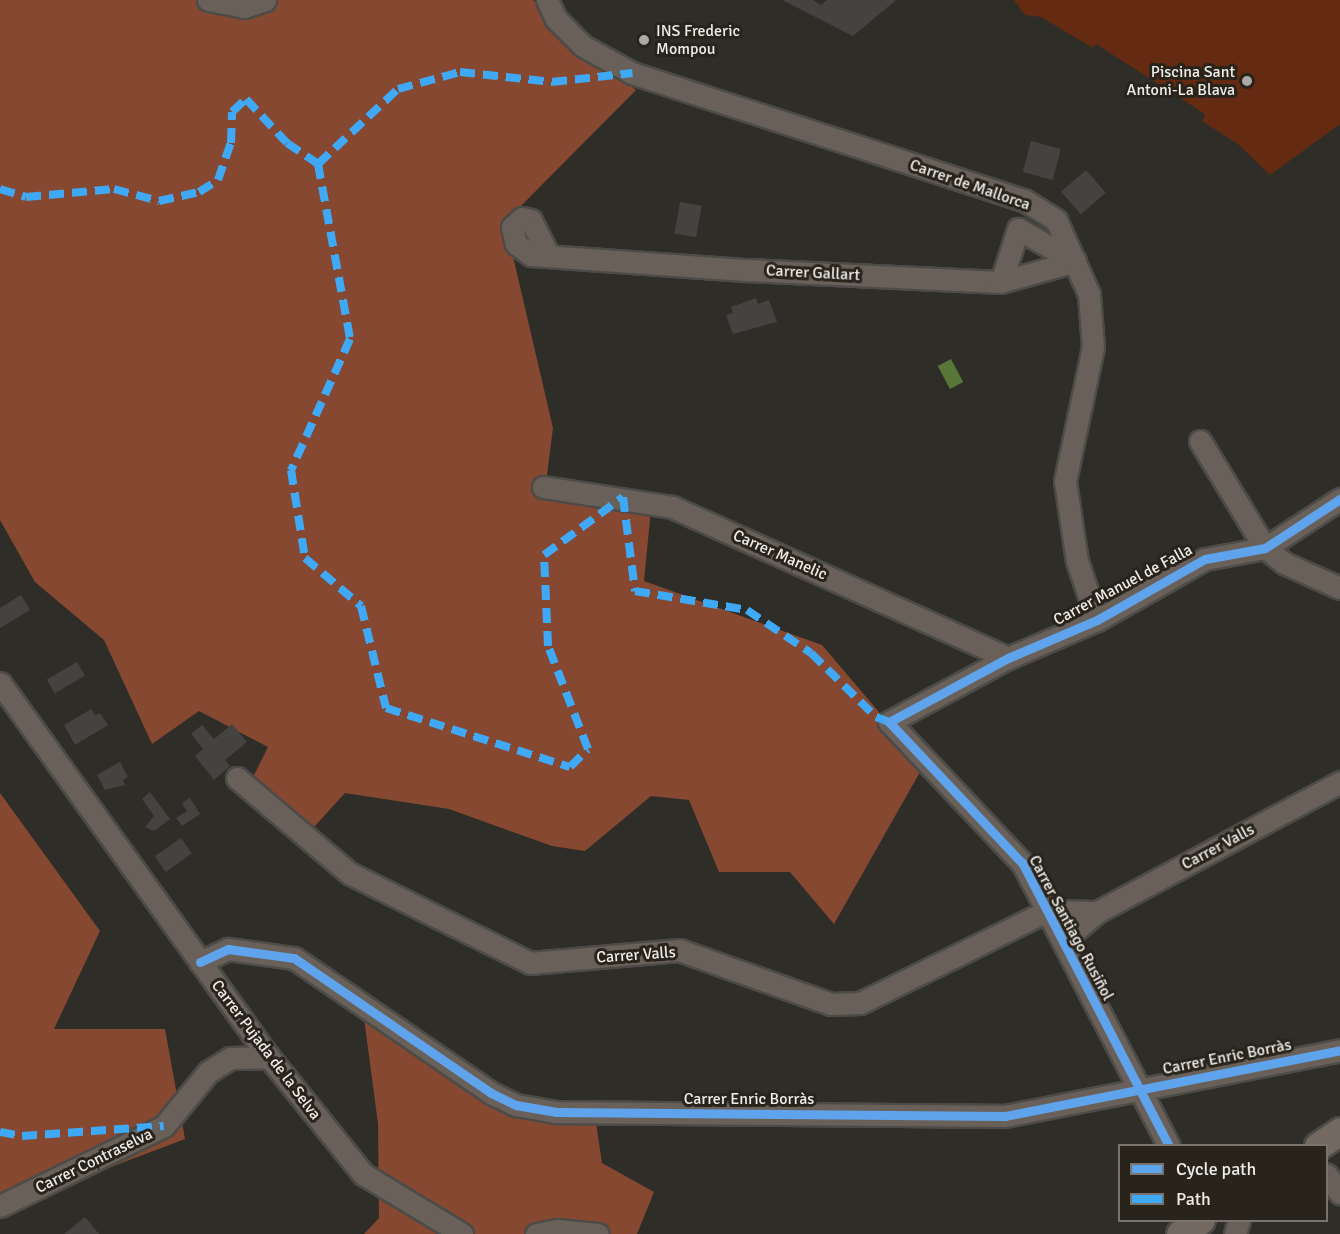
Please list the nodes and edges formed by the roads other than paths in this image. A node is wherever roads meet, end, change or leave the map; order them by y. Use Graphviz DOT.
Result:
graph roads {
  1 [pos="208,0"];
  2 [pos="265,0"];
  3 [pos="547,0"];
  4 [pos="548,254"];
  5 [pos="1075,261"];
  6 [pos="1001,282"];
  7 [pos="1200,441"];
  8 [pos="543,487"];
  9 [pos="1340,499"];
  10 [pos="1265,548"];
  11 [pos="1340,588"];
  12 [pos="1097,620"];
  13 [pos="1008,658"];
  14 [pos="0,682"];
  15 [pos="890,722"];
  16 [pos="237,778"];
  17 [pos="1340,782"];
  18 [pos="1047,911"];
  19 [pos="1097,912"];
  20 [pos="1063,941"];
  21 [pos="200,962"];
  22 [pos="1340,1050"];
  23 [pos="269,1056"];
  24 [pos="1139,1089"];
  25 [pos="1340,1131"];
  26 [pos="1168,1144"];
  27 [pos="1321,1144"];
  28 [pos="1328,1177"];
  29 [pos="1340,1193"];
  30 [pos="0,1206"];
  31 [pos="1199,1222"];
  32 [pos="462,1234"];
  33 [pos="536,1234"];
  34 [pos="598,1234"];
  35 [pos="1180,1234"];
  1 -- 2 [label="street"];
  3 -- 5 [label="street, Carrer de Mallorca"];
  4 -- 6 [label="street, Carrer Gallart"];
  5 -- 6 [label="street, Carrer Gallart"];
  5 -- 6 [label="street"];
  5 -- 12 [label="street, Carrer de Mallorca"];
  7 -- 10 [label="street"];
  8 -- 13 [label="street, Carrer Manelic"];
  9 -- 10 [label="street, Carrer Manuel de Falla"];
  10 -- 11 [label="street"];
  10 -- 12 [label="street, Carrer Manuel de Falla"];
  12 -- 13 [label="street, Carrer Manuel de Falla"];
  13 -- 15 [label="street, Carrer Manuel de Falla"];
  14 -- 21 [label="street, Carrer Pujada de la Selva"];
  15 -- 18 [label="street, Carrer Santiago Rusiñol"];
  16 -- 18 [label="street, Carrer Valls"];
  17 -- 19 [label="street, Carrer Valls"];
  18 -- 19 [label="street, Carrer Valls"];
  18 -- 20 [label="street, Carrer Santiago Rusiñol"];
  19 -- 20 [label="street, Carrer Valls"];
  20 -- 24 [label="street, Carrer Santiago Rusiñol"];
  21 -- 23 [label="street, Carrer Pujada de la Selva"];
  21 -- 24 [label="street, Carrer Enric Borràs"];
  22 -- 24 [label="street, Carrer Enric Borràs"];
  23 -- 30 [label="street, Carrer Contraselva"];
  23 -- 32 [label="street, Carrer Pujada de la Selva"];
  24 -- 26 [label="street, Carrer Santiago Rusiñol"];
  25 -- 27 [label="main road"];
  28 -- 29 [label="street"];
  31 -- 35 [label="main road"];
  33 -- 34 [label="street"];
}
